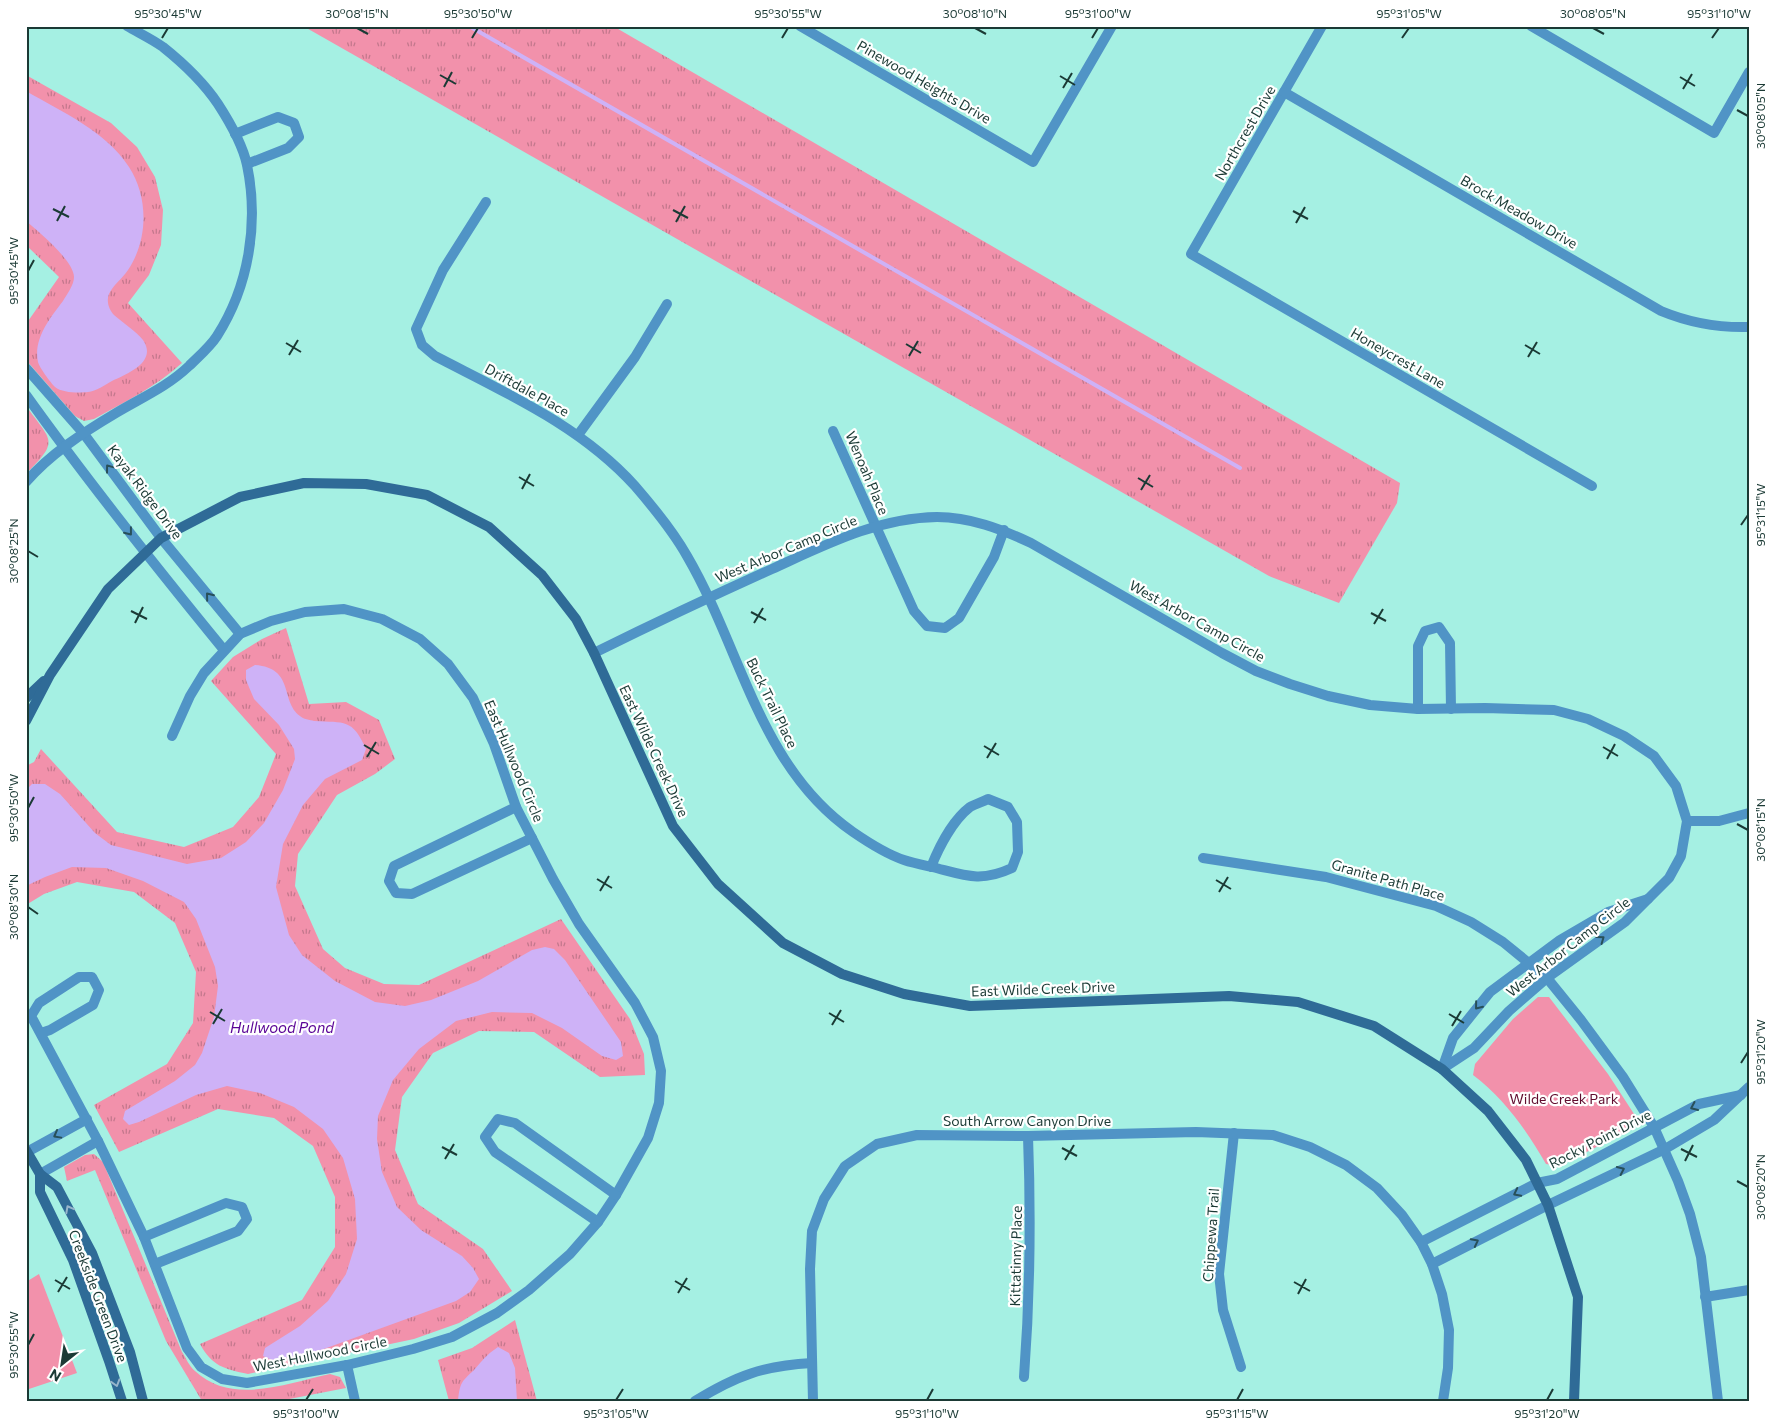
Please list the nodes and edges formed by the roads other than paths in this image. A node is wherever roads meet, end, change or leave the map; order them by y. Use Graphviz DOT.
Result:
graph roads {
  1 [pos="127,26"];
  2 [pos="800,26"];
  3 [pos="1112,26"];
  4 [pos="1322,26"];
  5 [pos="1531,26"];
  6 [pos="1749,72"];
  7 [pos="1284,92"];
  8 [pos="235,134"];
  9 [pos="247,164"];
  10 [pos="486,202"];
  11 [pos="1190,254"];
  12 [pos="667,304"];
  13 [pos="1749,326"];
  14 [pos="26,368"];
  15 [pos="26,395"];
  16 [pos="833,431"];
  17 [pos="84,434"];
  18 [pos="578,435"];
  19 [pos="64,448"];
  20 [pos="26,482"];
  21 [pos="1592,486"];
  22 [pos="875,526"];
  23 [pos="1004,530"];
  24 [pos="162,538"];
  25 [pos="144,553"];
  26 [pos="708,598"];
  27 [pos="240,634"];
  28 [pos="224,650"];
  29 [pos="594,653"];
  30 [pos="50,675"];
  31 [pos="26,698"];
  32 [pos="1418,709"];
  33 [pos="1451,709"];
  34 [pos="26,721"];
  35 [pos="172,736"];
  36 [pos="516,807"];
  37 [pos="1749,813"];
  38 [pos="1687,821"];
  39 [pos="532,838"];
  40 [pos="1203,858"];
  41 [pos="931,866"];
  42 [pos="1651,898"];
  43 [pos="1529,963"];
  44 [pos="1547,978"];
  45 [pos="41,1033"];
  46 [pos="1442,1069"];
  47 [pos="661,1071"];
  48 [pos="1745,1091"];
  49 [pos="87,1119"];
  50 [pos="1654,1127"];
  51 [pos="1234,1133"];
  52 [pos="1028,1136"];
  53 [pos="98,1141"];
  54 [pos="1665,1149"];
  55 [pos="27,1151"];
  56 [pos="40,1174"];
  57 [pos="1537,1183"];
  58 [pos="616,1194"];
  59 [pos="1548,1205"];
  60 [pos="598,1222"];
  61 [pos="144,1236"];
  62 [pos="1421,1242"];
  63 [pos="155,1264"];
  64 [pos="1432,1264"];
  65 [pos="1749,1290"];
  66 [pos="1706,1297"];
  67 [pos="812,1363"];
  68 [pos="347,1364"];
  69 [pos="1242,1367"];
  70 [pos="1024,1377"];
  71 [pos="122,1401"];
  72 [pos="143,1401"];
  73 [pos="355,1401"];
  74 [pos="695,1401"];
  75 [pos="813,1401"];
  76 [pos="1443,1401"];
  77 [pos="1574,1401"];
  78 [pos="1718,1401"];
  1 -- 8 [label="street"];
  2 -- 3 [label="street, Pinewood Heights Drive"];
  4 -- 7 [label="street, Northcrest Drive"];
  5 -- 6 [label="street"];
  7 -- 11 [label="street, Northcrest Drive"];
  7 -- 13 [label="street, Brock Meadow Drive"];
  8 -- 9 [label="street"];
  8 -- 9 [label="street"];
  9 -- 17 [label="street"];
  10 -- 18 [label="street, Driftdale Place"];
  11 -- 21 [label="street, Honeycrest Lane"];
  12 -- 18 [label="street"];
  14 -- 17 [label="street, Kayak Ridge Drive"];
  15 -- 19 [label="street"];
  16 -- 22 [label="street, Wenoah Place"];
  17 -- 19 [label="street"];
  24 -- 17 [label="street, Kayak Ridge Drive, one-way"];
  18 -- 26 [label="street, Driftdale Place"];
  19 -- 20 [label="street"];
  19 -- 25 [label="street, one-way"];
  22 -- 23 [label="street, West Arbor Camp Circle"];
  22 -- 23 [label="street, Wenoah Place"];
  22 -- 26 [label="street, West Arbor Camp Circle"];
  23 -- 32 [label="street, West Arbor Camp Circle"];
  24 -- 25 [label="street, East Wilde Creek Drive"];
  27 -- 24 [label="street, Kayak Ridge Drive, one-way"];
  24 -- 29 [label="street, East Wilde Creek Drive"];
  25 -- 28 [label="street"];
  25 -- 30 [label="street, East Wilde Creek Drive"];
  26 -- 29 [label="street, West Arbor Camp Circle"];
  26 -- 41 [label="street, Buck Trail Place"];
  27 -- 28 [label="street, East Hullwood Circle"];
  27 -- 36 [label="street, East Hullwood Circle"];
  28 -- 35 [label="street, East Hullwood Circle"];
  29 -- 46 [label="street, East Wilde Creek Drive"];
  30 -- 31 [label="street, East Wilde Creek Drive"];
  30 -- 34 [label="street, East Wilde Creek Drive"];
  32 -- 33 [label="street, West Arbor Camp Circle"];
  32 -- 33 [label="street"];
  33 -- 38 [label="street, West Arbor Camp Circle"];
  36 -- 39 [label="street, East Hullwood Circle"];
  36 -- 39 [label="street"];
  37 -- 38 [label="street"];
  38 -- 42 [label="street, West Arbor Camp Circle"];
  39 -- 47 [label="street, East Hullwood Circle"];
  40 -- 43 [label="street, Granite Path Place"];
  41 -- 41 [label="street, Buck Trail Place"];
  42 -- 43 [label="street, West Arbor Camp Circle"];
  44 -- 42 [label="street, West Arbor Camp Circle, one-way"];
  43 -- 44 [label="street, Granite Path Place"];
  43 -- 46 [label="street, West Arbor Camp Circle, one-way"];
  44 -- 46 [label="street, West Arbor Camp Circle"];
  44 -- 50 [label="street, Granite Path Place"];
  45 -- 45 [label="street, West Hullwood Circle"];
  45 -- 49 [label="street, West Hullwood Circle"];
  46 -- 57 [label="street, East Wilde Creek Drive"];
  47 -- 58 [label="street, West Hullwood Circle"];
  48 -- 50 [label="street, Rocky Point Drive, one-way"];
  48 -- 54 [label="street, Rocky Point Drive"];
  49 -- 53 [label="street, West Hullwood Circle"];
  49 -- 55 [label="street, one-way"];
  50 -- 54 [label="street, Granite Path Place"];
  50 -- 57 [label="street, Rocky Point Drive"];
  51 -- 52 [label="street, South Arrow Canyon Drive"];
  51 -- 62 [label="street, South Arrow Canyon Drive"];
  51 -- 69 [label="street, Chippewa Trail"];
  52 -- 67 [label="street, South Arrow Canyon Drive"];
  52 -- 70 [label="street, Kittatinny Place"];
  53 -- 56 [label="street"];
  53 -- 61 [label="street, West Hullwood Circle"];
  59 -- 54 [label="street, Rocky Point Drive, one-way"];
  54 -- 66 [label="street, Granite Path Place"];
  55 -- 56 [label="street, Creekside Green Drive"];
  56 -- 71 [label="street, Creekside Green Drive, one-way"];
  72 -- 56 [label="street, Creekside Green Drive, one-way"];
  57 -- 59 [label="street, East Wilde Creek Drive"];
  57 -- 62 [label="street, Rocky Point Drive, one-way"];
  58 -- 60 [label="street, West Hullwood Circle"];
  58 -- 60 [label="street"];
  64 -- 59 [label="street, Rocky Point Drive, one-way"];
  59 -- 77 [label="street, East Wilde Creek Drive"];
  60 -- 68 [label="street, West Hullwood Circle"];
  61 -- 63 [label="street, West Hullwood Circle"];
  61 -- 63 [label="street"];
  62 -- 64 [label="street, South Arrow Canyon Drive"];
  63 -- 68 [label="street, West Hullwood Circle"];
  64 -- 76 [label="street, South Arrow Canyon Drive"];
  65 -- 66 [label="street"];
  66 -- 78 [label="street, Granite Path Place"];
  67 -- 74 [label="street"];
  67 -- 75 [label="street, South Arrow Canyon Drive"];
  68 -- 73 [label="street"];
}
